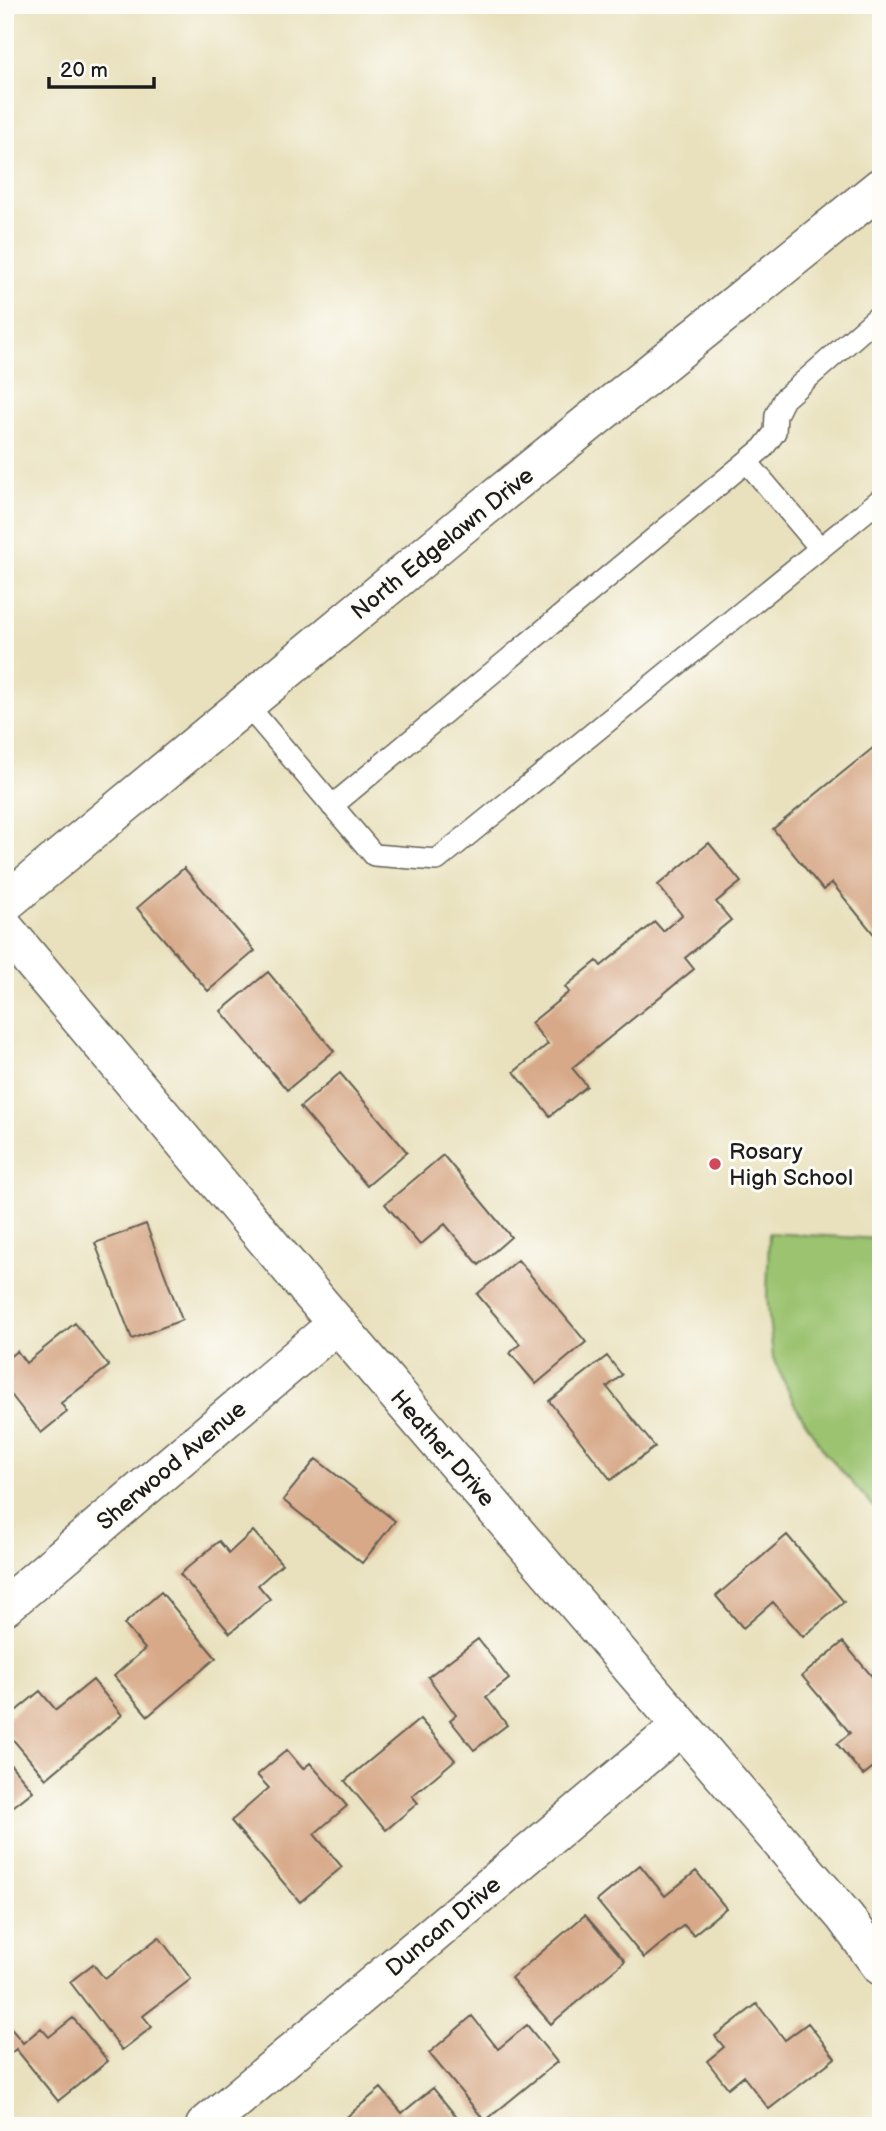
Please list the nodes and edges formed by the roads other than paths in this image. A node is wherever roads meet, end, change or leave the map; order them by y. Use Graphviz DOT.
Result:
graph roads {
  1 [pos="881,187"];
  2 [pos="881,314"];
  3 [pos="747,462"];
  4 [pos="881,499"];
  5 [pos="820,548"];
  6 [pos="247,704"];
  7 [pos="332,806"];
  8 [pos="5,903"];
  9 [pos="5,929"];
  10 [pos="337,1324"];
  11 [pos="5,1606"];
  12 [pos="681,1726"];
  13 [pos="881,1966"];
  14 [pos="205,2126"];
  1 -- 6 [label="street, North Edgelawn Drive"];
  2 -- 3 [label="lane"];
  3 -- 5 [label="lane"];
  3 -- 7 [label="lane"];
  4 -- 5 [label="lane"];
  5 -- 7 [label="lane"];
  6 -- 7 [label="lane"];
  6 -- 8 [label="street, North Edgelawn Drive"];
  9 -- 10 [label="street, Heather Drive"];
  10 -- 11 [label="street, Sherwood Avenue"];
  10 -- 12 [label="street, Heather Drive"];
  12 -- 13 [label="street, Heather Drive"];
  12 -- 14 [label="street, Duncan Drive"];
}
